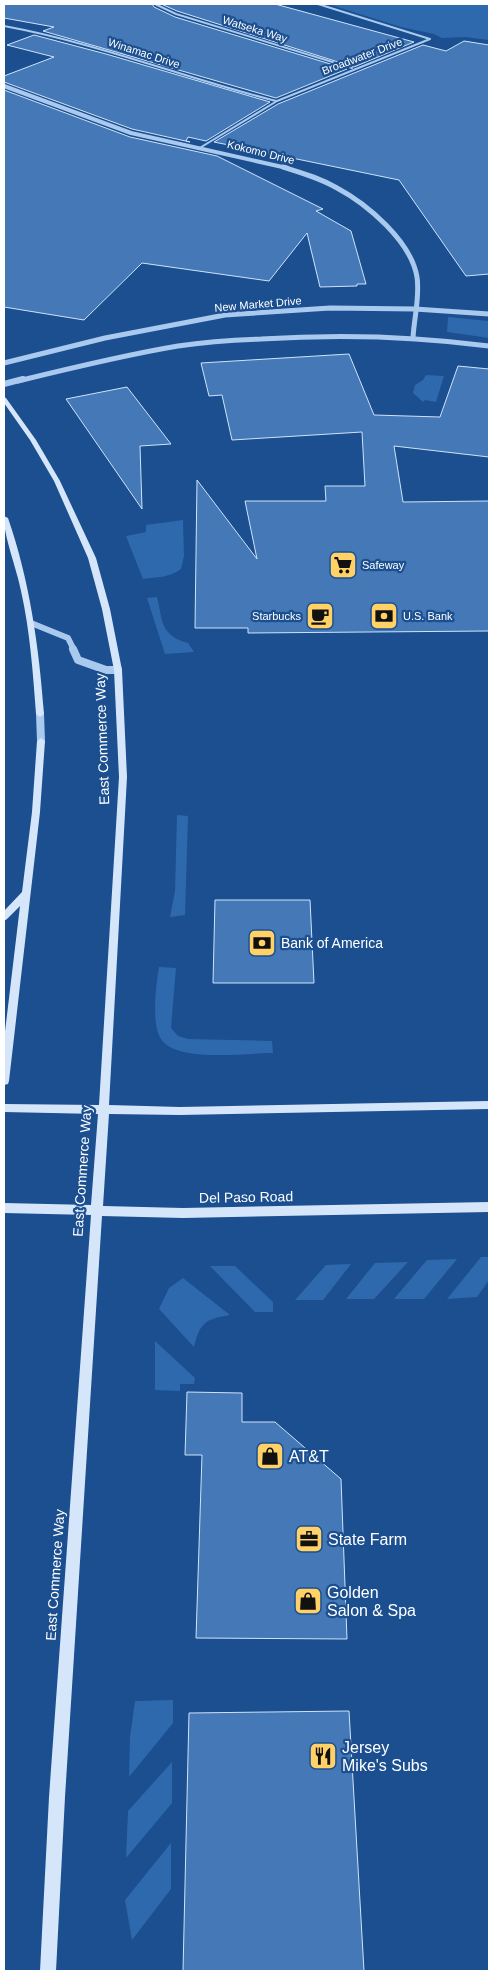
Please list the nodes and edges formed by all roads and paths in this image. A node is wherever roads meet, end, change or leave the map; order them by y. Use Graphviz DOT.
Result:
graph roads {
  1 [pos="155,4"];
  2 [pos="318,4"];
  3 [pos="4,26"];
  4 [pos="352,68"];
  5 [pos="4,86"];
  6 [pos="277,101"];
  7 [pos="198,149"];
  8 [pos="415,309"];
  9 [pos="489,314"];
  10 [pos="413,338"];
  11 [pos="489,346"];
  12 [pos="4,363"];
  13 [pos="4,384"];
  14 [pos="4,399"];
  15 [pos="4,518"];
  16 [pos="31,623"];
  17 [pos="118,670"];
  18 [pos="40,714"];
  19 [pos="41,741"];
  20 [pos="27,892"];
  21 [pos="4,917"];
  22 [pos="4,1081"];
  23 [pos="489,1105"];
  24 [pos="4,1108"];
  25 [pos="104,1110"];
  26 [pos="4,1208"];
  27 [pos="489,1208"];
  28 [pos="97,1210"];
  29 [pos="48,1971"];
  1 -- 4 [label="street, Watseka Way"];
  2 -- 4 [label="street, Broadwater Drive"];
  3 -- 6 [label="street, Winamac Drive"];
  4 -- 6 [label="street, Broadwater Drive"];
  5 -- 7 [label="street, Kokomo Drive"];
  6 -- 7 [label="street, Broadwater Drive"];
  7 -- 8 [label="street, Kokomo Drive"];
  8 -- 9 [label="street, New Market Drive"];
  8 -- 10 [label="street, Kokomo Drive"];
  8 -- 12 [label="street, New Market Drive"];
  10 -- 11 [label="street"];
  10 -- 13 [label="street"];
  14 -- 17 [label="main road, East Commerce Way"];
  15 -- 16 [label="main road"];
  16 -- 17 [label="street"];
  16 -- 18 [label="main road"];
  17 -- 25 [label="main road, East Commerce Way"];
  18 -- 19 [label="street"];
  19 -- 20 [label="main road"];
  20 -- 21 [label="main road"];
  20 -- 22 [label="main road"];
  23 -- 25 [label="main road"];
  24 -- 25 [label="main road"];
  25 -- 28 [label="main road, East Commerce Way"];
  26 -- 28 [label="main road, Del Paso Road"];
  27 -- 28 [label="main road, Del Paso Road"];
  28 -- 29 [label="main road, East Commerce Way"];
}
